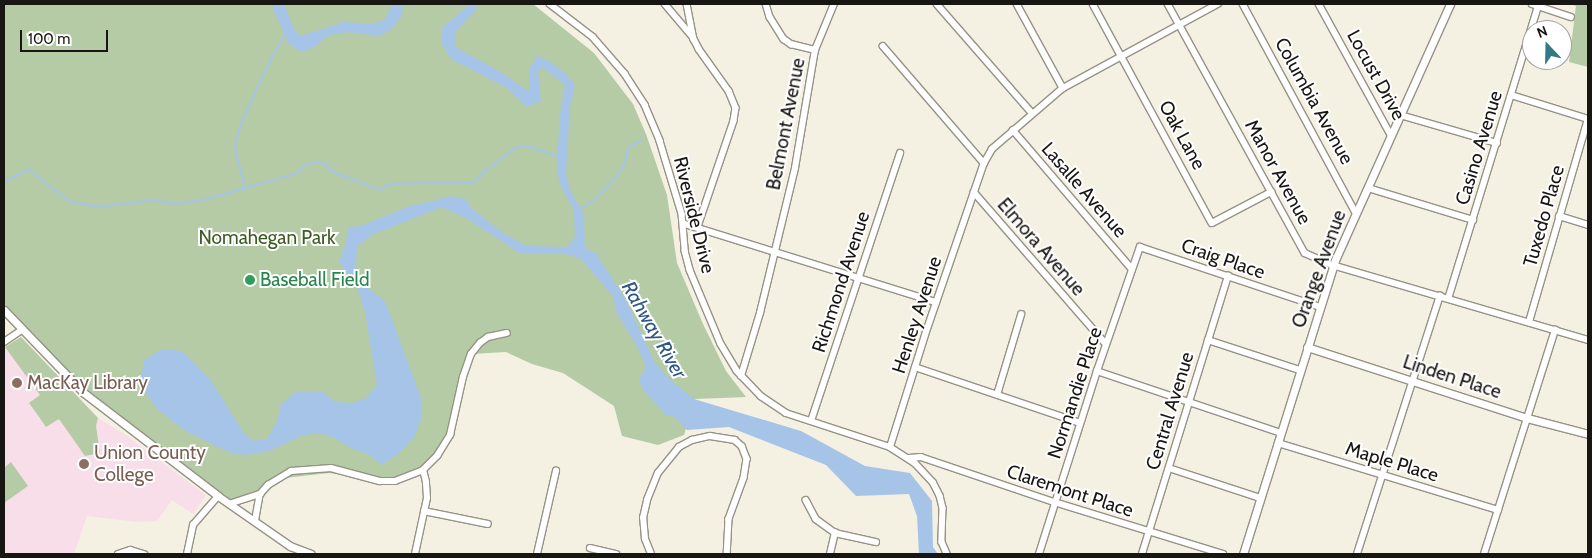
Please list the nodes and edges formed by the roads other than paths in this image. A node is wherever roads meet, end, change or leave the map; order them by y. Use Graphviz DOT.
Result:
graph roads {
  1 [pos="550,4"];
  2 [pos="665,4"];
  3 [pos="687,4"];
  4 [pos="766,4"];
  5 [pos="834,4"];
  6 [pos="937,4"];
  7 [pos="1017,4"];
  8 [pos="1093,4"];
  9 [pos="1168,4"];
  10 [pos="1218,4"];
  11 [pos="1244,4"];
  12 [pos="1320,4"];
  13 [pos="1450,4"];
  14 [pos="1535,5"];
  15 [pos="1571,17"];
  16 [pos="1180,25"];
  17 [pos="694,39"];
  18 [pos="883,46"];
  19 [pos="815,50"];
  20 [pos="1121,56"];
  21 [pos="1063,88"];
  22 [pos="1512,95"];
  23 [pos="1032,113"];
  24 [pos="1400,115"];
  25 [pos="1588,119"];
  26 [pos="1013,130"];
  27 [pos="1391,135"];
  28 [pos="1497,143"];
  29 [pos="900,153"];
  30 [pos="984,163"];
  31 [pos="1368,188"];
  32 [pos="974,192"];
  33 [pos="1271,192"];
  34 [pos="1356,213"];
  35 [pos="1559,216"];
  36 [pos="1473,220"];
  37 [pos="685,224"];
  38 [pos="1588,225"];
  39 [pos="698,227"];
  40 [pos="775,251"];
  41 [pos="1333,266"];
  42 [pos="1132,269"];
  43 [pos="1228,276"];
  44 [pos="859,278"];
  45 [pos="1440,296"];
  46 [pos="1448,299"];
  47 [pos="936,302"];
  48 [pos="1320,307"];
  49 [pos="4,310"];
  50 [pos="1022,315"];
  51 [pos="1529,322"];
  52 [pos="22,330"];
  53 [pos="1555,330"];
  54 [pos="507,333"];
  55 [pos="1208,340"];
  56 [pos="1588,340"];
  57 [pos="4,342"];
  58 [pos="1106,344"];
  59 [pos="1307,347"];
  60 [pos="916,367"];
  61 [pos="1300,370"];
  62 [pos="1097,371"];
  63 [pos="741,376"];
  64 [pos="1412,381"];
  65 [pos="996,395"];
  66 [pos="1189,402"];
  67 [pos="1526,418"];
  68 [pos="811,421"];
  69 [pos="1080,423"];
  70 [pos="1281,433"];
  71 [pos="1588,434"];
  72 [pos="1278,443"];
  73 [pos="890,447"];
  74 [pos="909,458"];
  75 [pos="1169,468"];
  76 [pos="423,470"];
  77 [pos="556,470"];
  78 [pos="1382,475"];
  79 [pos="260,494"];
  80 [pos="218,496"];
  81 [pos="1261,498"];
  82 [pos="806,500"];
  83 [pos="1055,503"];
  84 [pos="229,504"];
  85 [pos="1498,510"];
  86 [pos="424,511"];
  87 [pos="255,522"];
  88 [pos="488,524"];
  89 [pos="1149,532"];
  90 [pos="834,533"];
  91 [pos="876,542"];
  92 [pos="590,548"];
  93 [pos="118,554"];
  94 [pos="144,554"];
  95 [pos="187,554"];
  96 [pos="311,554"];
  97 [pos="415,554"];
  98 [pos="537,554"];
  99 [pos="616,554"];
  100 [pos="650,554"];
  101 [pos="727,554"];
  102 [pos="830,554"];
  103 [pos="947,554"];
  104 [pos="1039,554"];
  105 [pos="1142,554"];
  106 [pos="1223,554"];
  107 [pos="1243,554"];
  108 [pos="1357,554"];
  109 [pos="1484,554"];
  1 -- 37 [label="street, Riverside Drive"];
  2 -- 17 [label="street"];
  3 -- 17 [label="street"];
  4 -- 19 [label="street"];
  5 -- 19 [label="street, Belmont Avenue"];
  6 -- 23 [label="street"];
  7 -- 21 [label="street"];
  8 -- 20 [label="street, Oak Lane"];
  9 -- 16 [label="street, Manor Avenue"];
  10 -- 16 [label="street, Henley Avenue"];
  11 -- 34 [label="street, Columbia Avenue"];
  12 -- 27 [label="street, Locust Drive"];
  13 -- 24 [label="street, Orange Avenue"];
  14 -- 15 [label="street"];
  14 -- 22 [label="street, Casino Avenue"];
  16 -- 20 [label="street, Henley Avenue"];
  16 -- 33 [label="street, Manor Avenue"];
  17 -- 39 [label="street"];
  18 -- 30 [label="street"];
  19 -- 40 [label="street, Belmont Avenue"];
  20 -- 21 [label="street, Henley Avenue"];
  20 -- 33 [label="street, Oak Lane"];
  21 -- 23 [label="street, Henley Avenue"];
  22 -- 25 [label="street"];
  22 -- 28 [label="street, Casino Avenue"];
  23 -- 26 [label="street, Henley Avenue"];
  24 -- 27 [label="street, Orange Avenue"];
  24 -- 28 [label="street"];
  25 -- 35 [label="street, Tuxedo Place"];
  26 -- 30 [label="street, Henley Avenue"];
  26 -- 42 [label="street, Lasalle Avenue"];
  27 -- 31 [label="street, Orange Avenue"];
  28 -- 36 [label="street, Casino Avenue"];
  29 -- 44 [label="street, Richmond Avenue"];
  30 -- 32 [label="street, Henley Avenue"];
  31 -- 34 [label="street, Orange Avenue"];
  31 -- 36 [label="street"];
  32 -- 47 [label="street, Henley Avenue"];
  32 -- 58 [label="street, Elmora Avenue"];
  33 -- 41 [label="street, Manor Avenue"];
  34 -- 41 [label="street, Orange Avenue"];
  35 -- 38 [label="street"];
  35 -- 51 [label="street, Tuxedo Place"];
  36 -- 46 [label="street, Casino Avenue"];
  37 -- 39 [label="street"];
  37 -- 63 [label="street, Riverside Drive"];
  39 -- 40 [label="street"];
  40 -- 44 [label="street"];
  40 -- 63 [label="street, Belmont Avenue"];
  41 -- 45 [label="street, Manor Avenue"];
  41 -- 48 [label="street, Orange Avenue"];
  42 -- 43 [label="street, Craig Place"];
  42 -- 58 [label="street, Normandie Place"];
  43 -- 48 [label="street, Craig Place"];
  43 -- 55 [label="street, Central Avenue"];
  44 -- 47 [label="street"];
  44 -- 68 [label="street, Richmond Avenue"];
  45 -- 46 [label="street, Manor Avenue"];
  45 -- 64 [label="street"];
  46 -- 51 [label="street, Manor Avenue"];
  47 -- 60 [label="street, Henley Avenue"];
  48 -- 59 [label="street, Orange Avenue"];
  49 -- 52 [label="street"];
  50 -- 65 [label="street"];
  51 -- 53 [label="street, Manor Avenue"];
  52 -- 57 [label="street"];
  52 -- 80 [label="street"];
  53 -- 56 [label="street, Manor Avenue"];
  53 -- 67 [label="street"];
  54 -- 76 [label="street"];
  55 -- 61 [label="street"];
  55 -- 66 [label="street, Central Avenue"];
  58 -- 62 [label="street, Normandie Place"];
  59 -- 61 [label="street, Orange Avenue"];
  59 -- 64 [label="street, Linden Place"];
  60 -- 65 [label="street"];
  60 -- 73 [label="street, Henley Avenue"];
  61 -- 70 [label="street, Orange Avenue"];
  62 -- 66 [label="street"];
  62 -- 69 [label="street, Normandie Place"];
  63 -- 68 [label="street, Riverside Drive"];
  64 -- 67 [label="street, Linden Place"];
  64 -- 78 [label="street"];
  65 -- 69 [label="street"];
  66 -- 70 [label="street"];
  66 -- 75 [label="street, Central Avenue"];
  67 -- 71 [label="street, Linden Place"];
  67 -- 85 [label="street"];
  68 -- 73 [label="street, Riverside Drive"];
  69 -- 83 [label="street, Normandie Place"];
  70 -- 72 [label="street, Orange Avenue"];
  72 -- 78 [label="street, Maple Place"];
  72 -- 81 [label="street, Orange Avenue"];
  73 -- 74 [label="street, Riverside Drive"];
  74 -- 83 [label="street, Claremont Place"];
  74 -- 103 [label="street, Riverside Drive"];
  75 -- 81 [label="street"];
  75 -- 89 [label="street, Central Avenue"];
  76 -- 79 [label="street"];
  76 -- 86 [label="street"];
  77 -- 98 [label="street"];
  78 -- 85 [label="street, Maple Place"];
  78 -- 108 [label="street"];
  79 -- 84 [label="street"];
  79 -- 87 [label="street"];
  80 -- 84 [label="street"];
  80 -- 95 [label="street"];
  81 -- 107 [label="street, Orange Avenue"];
  82 -- 90 [label="street"];
  83 -- 89 [label="street, Claremont Place"];
  83 -- 104 [label="street, Normandie Place"];
  84 -- 87 [label="street"];
  85 -- 109 [label="street"];
  86 -- 88 [label="street"];
  86 -- 97 [label="street"];
  87 -- 96 [label="street"];
  89 -- 105 [label="street, Central Avenue"];
  89 -- 106 [label="street, Claremont Place"];
  90 -- 91 [label="street"];
  90 -- 102 [label="street"];
  92 -- 99 [label="street"];
  93 -- 94 [label="street"];
  100 -- 101 [label="street"];
}
